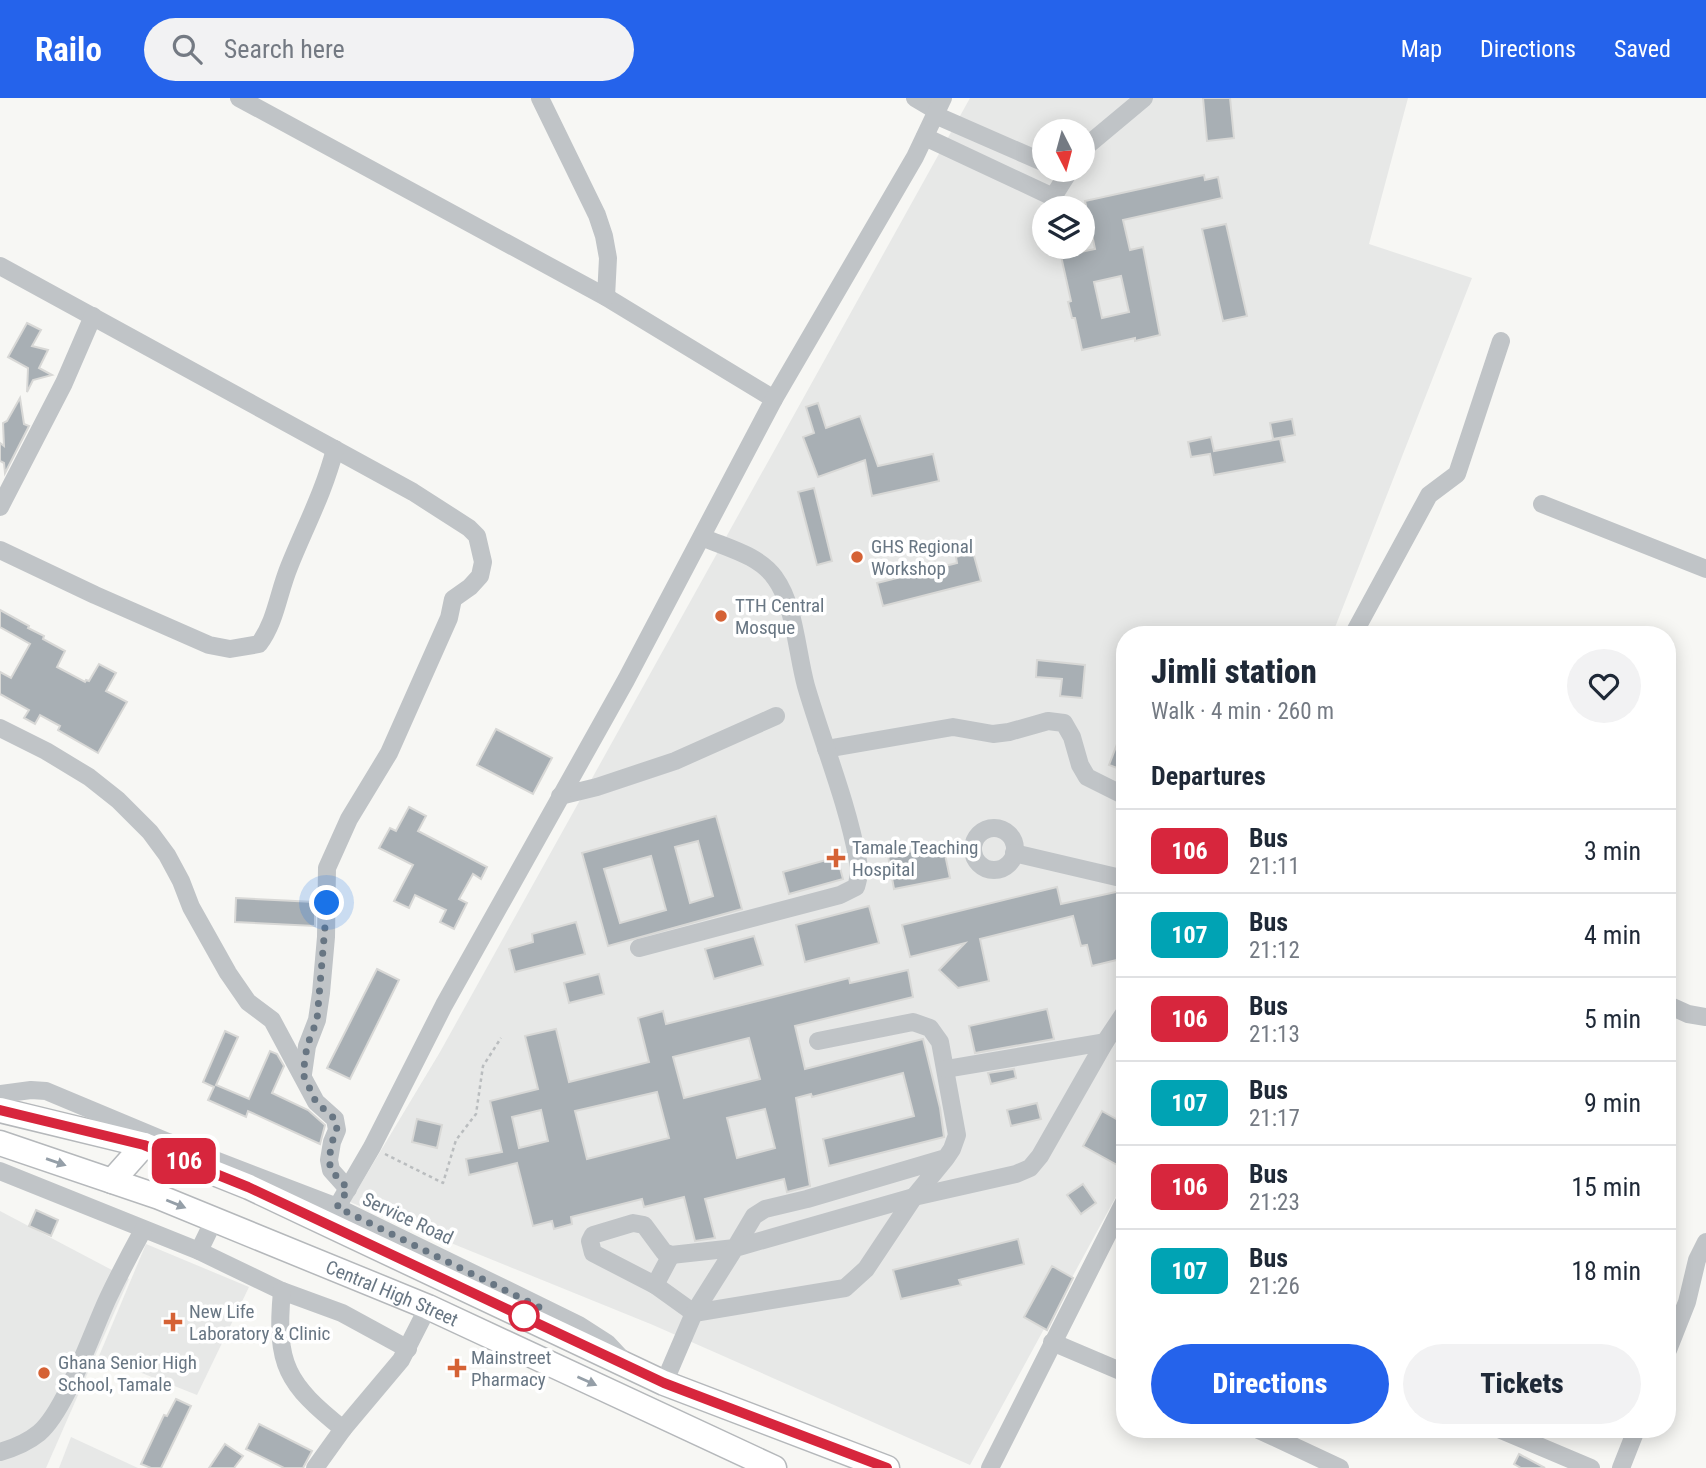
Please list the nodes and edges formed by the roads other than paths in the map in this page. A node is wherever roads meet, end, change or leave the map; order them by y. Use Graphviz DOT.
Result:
graph roads {
  1 [pos="239,98"];
  2 [pos="274,98"];
  3 [pos="540,98"];
  4 [pos="915,98"];
  5 [pos="1144,98"];
  6 [pos="939,108"];
  7 [pos="273,117"];
  8 [pos="925,137"];
  9 [pos="1096,138"];
  10 [pos="1032,156"];
  11 [pos="1042,196"];
  12 [pos="0,266"];
  13 [pos="606,297"];
  14 [pos="93,316"];
  15 [pos="1501,341"];
  16 [pos="774,399"];
  17 [pos="335,449"];
  18 [pos="1542,504"];
  19 [pos="0,507"];
  20 [pos="702,537"];
  21 [pos="0,550"];
  22 [pos="1706,569"];
  23 [pos="1358,626"];
  24 [pos="776,716"];
  25 [pos="0,728"];
  26 [pos="826,749"];
  27 [pos="1116,792"];
  28 [pos="560,796"];
  29 [pos="1014,853"];
  30 [pos="1116,875"];
  31 [pos="639,948"];
  32 [pos="1676,1009"];
  33 [pos="1706,1017"];
  34 [pos="1116,1026"];
  35 [pos="818,1041"];
  36 [pos="1105,1042"];
  37 [pos="946,1069"];
  38 [pos="303,1074"];
  39 [pos="0,1094"];
  40 [pos="0,1110"];
  41 [pos="0,1143"];
  42 [pos="144,1145"];
  43 [pos="946,1158"];
  44 [pos="0,1171"];
  45 [pos="112,1181"];
  46 [pos="348,1189"];
  47 [pos="914,1198"];
  48 [pos="337,1218"];
  49 [pos="1116,1218"];
  50 [pos="214,1220"];
  51 [pos="143,1230"];
  52 [pos="1706,1242"];
  53 [pos="735,1248"];
  54 [pos="200,1251"];
  55 [pos="671,1255"];
  56 [pos="654,1285"];
  57 [pos="282,1291"];
  58 [pos="428,1307"];
  59 [pos="694,1313"];
  60 [pos="1676,1330"];
  61 [pos="1052,1342"];
  62 [pos="408,1349"];
  63 [pos="1116,1369"];
  64 [pos="664,1383"];
  65 [pos="343,1429"];
  66 [pos="1276,1438"];
  67 [pos="1520,1438"];
  68 [pos="1633,1438"];
  69 [pos="0,1452"];
  70 [pos="315,1468"];
  71 [pos="774,1468"];
  72 [pos="887,1468"];
  73 [pos="990,1468"];
  74 [pos="1340,1468"];
  75 [pos="1591,1468"];
  76 [pos="1621,1468"];
  1 -- 7 [label="street"];
  2 -- 7 [label="street"];
  3 -- 13 [label="street"];
  4 -- 6 [label="street"];
  5 -- 9 [label="street"];
  6 -- 8 [label="street"];
  6 -- 10 [label="street"];
  7 -- 13 [label="street"];
  8 -- 11 [label="street"];
  8 -- 16 [label="street"];
  12 -- 14 [label="street"];
  13 -- 16 [label="street"];
  14 -- 17 [label="street"];
  14 -- 19 [label="street"];
  15 -- 23 [label="street"];
  16 -- 20 [label="street"];
  17 -- 21 [label="street"];
  17 -- 38 [label="street"];
  18 -- 22 [label="street"];
  20 -- 26 [label="street"];
  20 -- 28 [label="street"];
  24 -- 28 [label="street"];
  25 -- 38 [label="street"];
  26 -- 27 [label="street"];
  26 -- 31 [label="street"];
  28 -- 46 [label="street"];
  29 -- 30 [label="street"];
  32 -- 33 [label="street"];
  34 -- 36 [label="street"];
  35 -- 37 [label="street"];
  36 -- 37 [label="street"];
  36 -- 47 [label="street"];
  37 -- 43 [label="street"];
  38 -- 46 [label="street"];
  39 -- 48 [label="street, Service Road"];
  40 -- 42 [label="highway, Central High Street"];
  41 -- 45 [label="highway, Central High Street, one-way"];
  42 -- 45 [label="highway"];
  42 -- 48 [label="highway, Central High Street"];
  43 -- 47 [label="street"];
  43 -- 53 [label="street"];
  44 -- 51 [label="street"];
  45 -- 50 [label="highway, Central High Street, one-way"];
  46 -- 48 [label="street"];
  47 -- 53 [label="street"];
  47 -- 59 [label="street"];
  48 -- 64 [label="highway, Central High Street"];
  49 -- 61 [label="street"];
  50 -- 54 [label="street"];
  50 -- 58 [label="highway, Central High Street"];
  51 -- 54 [label="street"];
  51 -- 69 [label="street"];
  52 -- 60 [label="street"];
  53 -- 55 [label="street"];
  53 -- 59 [label="street"];
  54 -- 57 [label="street"];
  55 -- 56 [label="street"];
  55 -- 56 [label="street"];
  56 -- 59 [label="street"];
  57 -- 62 [label="street"];
  57 -- 65 [label="street"];
  58 -- 62 [label="street"];
  58 -- 71 [label="highway, Central High Street, one-way"];
  59 -- 64 [label="street"];
  61 -- 63 [label="street"];
  61 -- 73 [label="street"];
  62 -- 65 [label="street"];
  64 -- 72 [label="highway, Central High Street"];
  65 -- 70 [label="street"];
  66 -- 74 [label="street"];
  67 -- 75 [label="street"];
  68 -- 76 [label="street"];
}
